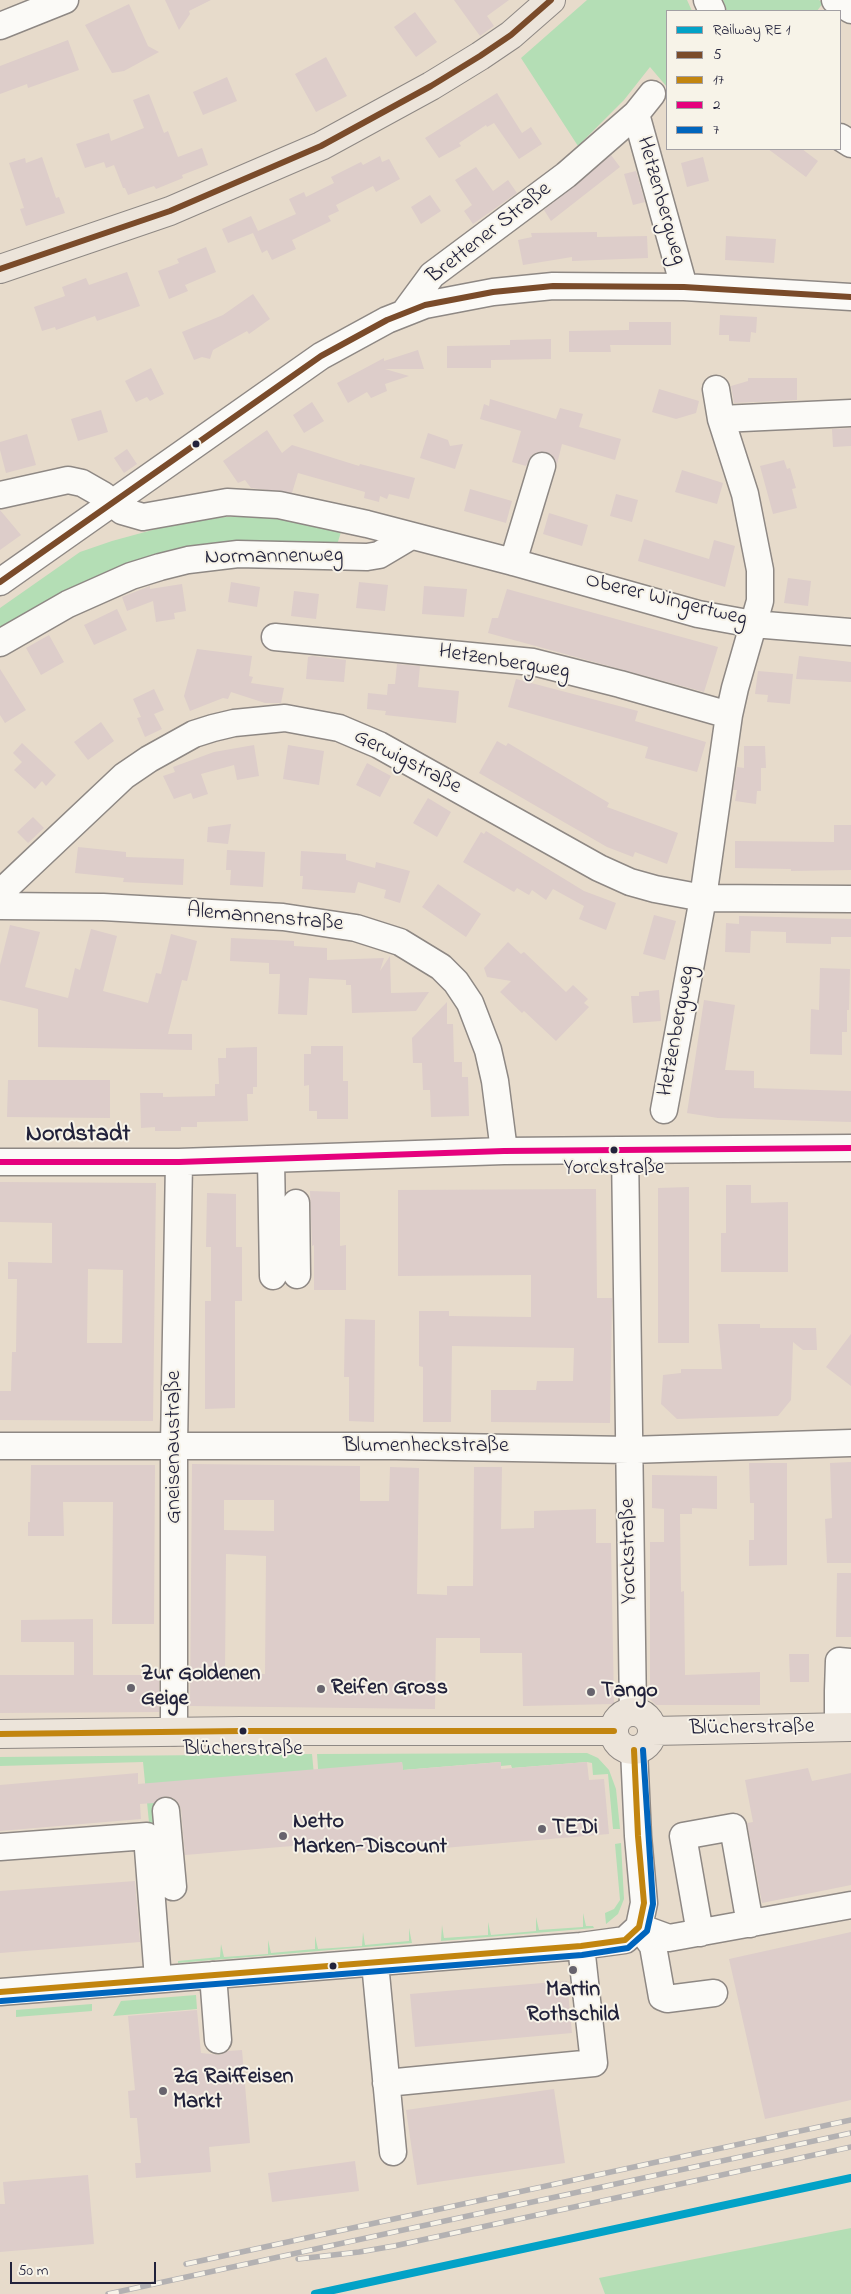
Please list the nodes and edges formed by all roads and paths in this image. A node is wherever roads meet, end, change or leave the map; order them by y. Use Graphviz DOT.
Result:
graph roads {
  1 [pos="66,0"];
  2 [pos="550,0"];
  3 [pos="835,0"];
  4 [pos="851,10"];
  5 [pos="0,26"];
  6 [pos="652,94"];
  7 [pos="636,114"];
  8 [pos="0,269"];
  9 [pos="684,287"];
  10 [pos="851,298"];
  11 [pos="404,313"];
  12 [pos="716,389"];
  13 [pos="851,413"];
  14 [pos="721,419"];
  15 [pos="542,466"];
  16 [pos="0,495"];
  17 [pos="113,505"];
  18 [pos="411,536"];
  19 [pos="513,562"];
  20 [pos="0,582"];
  21 [pos="753,624"];
  22 [pos="851,632"];
  23 [pos="275,637"];
  24 [pos="0,643"];
  25 [pos="729,716"];
  26 [pos="0,893"];
  27 [pos="703,898"];
  28 [pos="851,899"];
  29 [pos="0,906"];
  30 [pos="664,1110"];
  31 [pos="851,1148"];
  32 [pos="625,1150"];
  33 [pos="504,1151"];
  34 [pos="270,1158"];
  35 [pos="0,1162"];
  36 [pos="179,1162"];
  37 [pos="296,1203"];
  38 [pos="851,1444"];
  39 [pos="174,1445"];
  40 [pos="0,1446"];
  41 [pos="629,1450"];
  42 [pos="851,1662"];
  43 [pos="844,1691"];
  44 [pos="633,1712"];
  45 [pos="845,1727"];
  46 [pos="614,1731"];
  47 [pos="652,1731"];
  48 [pos="174,1732"];
  49 [pos="0,1734"];
  50 [pos="634,1750"];
  51 [pos="166,1811"];
  52 [pos="0,1847"];
  53 [pos="173,1887"];
  54 [pos="851,1905"];
  55 [pos="750,1924"];
  56 [pos="639,1927"];
  57 [pos="700,1933"];
  58 [pos="581,1946"];
  59 [pos="375,1963"];
  60 [pos="213,1975"];
  61 [pos="158,1979"];
  62 [pos="0,1992"];
  63 [pos="714,1993"];
  64 [pos="218,2040"];
  65 [pos="386,2083"];
  66 [pos="393,2152"];
  1 -- 5 [label="street"];
  2 -- 8 [label="main road"];
  3 -- 4 [label="street"];
  6 -- 7 [label="street, Brettener Straße"];
  7 -- 9 [label="street, Hetzenbergweg"];
  7 -- 11 [label="street, Brettener Straße"];
  9 -- 10 [label="street"];
  9 -- 11 [label="street"];
  11 -- 17 [label="street, Brettener Straße"];
  12 -- 14 [label="street, Hetzenbergweg"];
  13 -- 14 [label="street"];
  14 -- 21 [label="street, Hetzenbergweg"];
  15 -- 19 [label="street"];
  16 -- 17 [label="street, Oberer Wingertweg"];
  17 -- 18 [label="street, Oberer Wingertweg"];
  17 -- 20 [label="street, Brettener Straße"];
  18 -- 19 [label="street, Oberer Wingertweg"];
  18 -- 24 [label="street, Normannenweg"];
  19 -- 21 [label="street, Oberer Wingertweg"];
  21 -- 22 [label="street, Oberer Wingertweg"];
  21 -- 25 [label="street, Hetzenbergweg"];
  23 -- 25 [label="street, Hetzenbergweg"];
  25 -- 27 [label="street, Hetzenbergweg"];
  26 -- 27 [label="street, Gerwigstraße"];
  27 -- 28 [label="street, Gerwigstraße"];
  27 -- 30 [label="street, Hetzenbergweg"];
  29 -- 33 [label="street, Alemannenstraße"];
  31 -- 32 [label="street"];
  32 -- 33 [label="street"];
  32 -- 41 [label="street, Yorckstraße"];
  33 -- 34 [label="street"];
  34 -- 36 [label="street"];
  34 -- 37 [label="street"];
  35 -- 36 [label="street"];
  36 -- 39 [label="street, Gneisenaustraße"];
  38 -- 41 [label="street, Blumenheckstraße"];
  39 -- 40 [label="street, Blumenheckstraße"];
  39 -- 41 [label="street, Blumenheckstraße"];
  39 -- 48 [label="street, Gneisenaustraße"];
  41 -- 44 [label="street, Yorckstraße"];
  42 -- 43 [label="street"];
  43 -- 45 [label="street"];
  44 -- 46 [label="main road"];
  44 -- 47 [label="main road"];
  45 -- 47 [label="main road, Blücherstraße"];
  46 -- 48 [label="main road"];
  46 -- 50 [label="main road"];
  47 -- 50 [label="main road"];
  48 -- 49 [label="main road"];
  50 -- 56 [label="street"];
  51 -- 53 [label="street"];
  52 -- 61 [label="street"];
  54 -- 55 [label="street"];
  55 -- 57 [label="street"];
  55 -- 57 [label="street"];
  56 -- 57 [label="street"];
  56 -- 58 [label="street"];
  56 -- 63 [label="street"];
  58 -- 59 [label="street"];
  58 -- 65 [label="street"];
  59 -- 60 [label="street"];
  59 -- 65 [label="street"];
  60 -- 61 [label="street"];
  60 -- 64 [label="street"];
  61 -- 62 [label="street"];
  65 -- 66 [label="street"];
}
